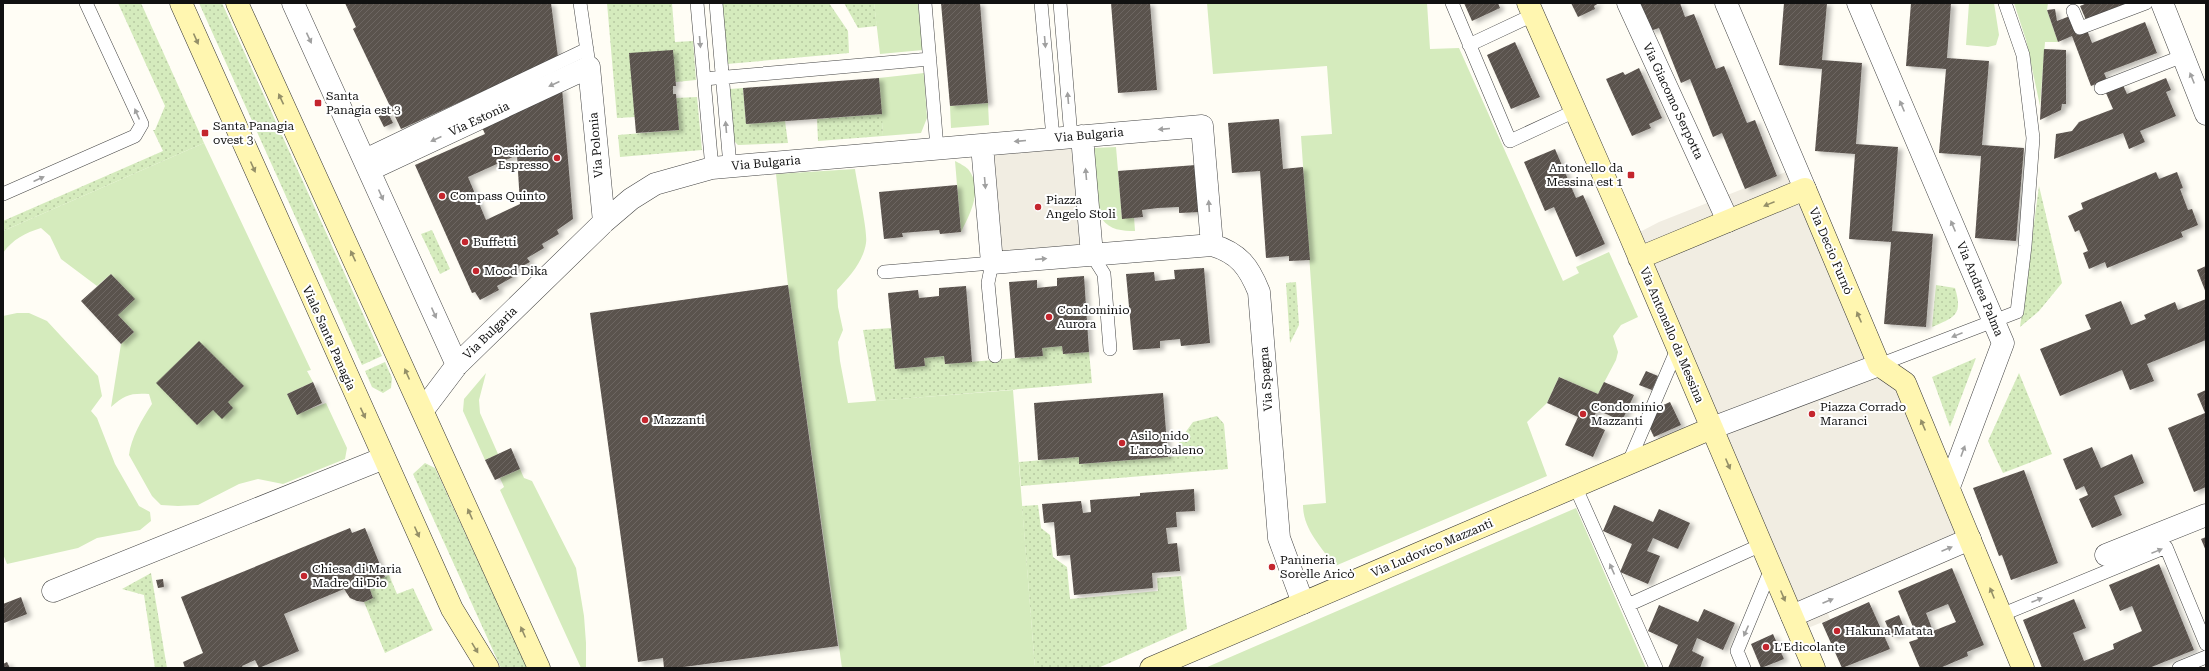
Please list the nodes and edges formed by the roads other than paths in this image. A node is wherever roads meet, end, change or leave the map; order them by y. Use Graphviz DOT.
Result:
graph roads {
  1 [pos="86,3"];
  2 [pos="180,3"];
  3 [pos="237,3"];
  4 [pos="293,3"];
  5 [pos="580,3"];
  6 [pos="696,3"];
  7 [pos="716,3"];
  8 [pos="925,3"];
  9 [pos="1041,3"];
  10 [pos="1060,3"];
  11 [pos="1452,3"];
  12 [pos="1628,3"];
  13 [pos="1726,3"];
  14 [pos="1858,3"];
  15 [pos="2005,3"];
  16 [pos="2146,3"];
  17 [pos="2162,3"];
  18 [pos="1531,9"];
  19 [pos="2073,11"];
  20 [pos="1469,44"];
  21 [pos="2183,56"];
  22 [pos="588,58"];
  23 [pos="930,59"];
  24 [pos="722,78"];
  25 [pos="704,79"];
  26 [pos="2101,88"];
  27 [pos="1575,112"];
  28 [pos="2206,114"];
  29 [pos="1069,137"];
  30 [pos="982,144"];
  31 [pos="937,148"];
  32 [pos="366,163"];
  33 [pos="721,167"];
  34 [pos="1805,189"];
  35 [pos="3,194"];
  36 [pos="1728,221"];
  37 [pos="604,222"];
  38 [pos="1212,245"];
  39 [pos="1092,255"];
  40 [pos="1639,258"];
  41 [pos="992,263"];
  42 [pos="884,272"];
  43 [pos="1994,321"];
  44 [pos="1678,347"];
  45 [pos="1110,348"];
  46 [pos="995,356"];
  47 [pos="457,365"];
  48 [pos="1879,365"];
  49 [pos="423,410"];
  50 [pos="1712,428"];
  51 [pos="384,458"];
  52 [pos="1628,464"];
  53 [pos="1575,486"];
  54 [pos="1949,487"];
  55 [pos="2206,515"];
  56 [pos="1970,539"];
  57 [pos="1761,545"];
  58 [pos="2106,555"];
  59 [pos="1771,569"];
  60 [pos="53,591"];
  61 [pos="1303,603"];
  62 [pos="1628,604"];
  63 [pos="2001,615"];
  64 [pos="1792,616"];
  65 [pos="2206,644"];
  66 [pos="2206,657"];
  67 [pos="488,668"];
  68 [pos="539,668"];
  69 [pos="1151,668"];
  70 [pos="1656,668"];
  71 [pos="1744,668"];
  72 [pos="1814,668"];
  73 [pos="2023,668"];
  74 [pos="2179,668"];
  35 -- 1 [label="lane, one-way"];
  2 -- 51 [label="street, Viale Santa Panagia, one-way"];
  49 -- 3 [label="street, one-way"];
  4 -- 32 [label="street, one-way"];
  5 -- 22 [label="lane"];
  6 -- 25 [label="lane, one-way"];
  7 -- 24 [label="lane"];
  8 -- 23 [label="lane"];
  9 -- 29 [label="lane, one-way"];
  29 -- 10 [label="lane, one-way"];
  11 -- 20 [label="lane"];
  12 -- 36 [label="street, Via Giacomo Serpotta"];
  13 -- 34 [label="street, Via Decio Furnò"];
  43 -- 14 [label="street, Via Andrea Palma, one-way"];
  15 -- 43 [label="lane"];
  16 -- 19 [label="lane"];
  17 -- 21 [label="street"];
  18 -- 20 [label="lane"];
  18 -- 27 [label="street, Via Antonello da Messina"];
  20 -- 27 [label="lane"];
  21 -- 26 [label="lane"];
  28 -- 21 [label="street, one-way"];
  22 -- 32 [label="street, Via Estonia"];
  22 -- 37 [label="street, Via Polonia"];
  23 -- 24 [label="lane"];
  23 -- 31 [label="lane"];
  24 -- 25 [label="lane"];
  33 -- 24 [label="lane, one-way"];
  25 -- 33 [label="lane"];
  27 -- 40 [label="street, Via Antonello da Messina"];
  29 -- 30 [label="street, Via Bulgaria, one-way"];
  38 -- 29 [label="street, Via Bulgaria, one-way"];
  39 -- 29 [label="street, one-way"];
  30 -- 31 [label="street, Via Bulgaria"];
  30 -- 41 [label="street, one-way"];
  31 -- 33 [label="street, Via Bulgaria"];
  32 -- 47 [label="street, one-way"];
  33 -- 37 [label="street, Via Bulgaria"];
  34 -- 36 [label="street, one-way"];
  48 -- 34 [label="street, Via Decio Furnò, one-way"];
  36 -- 40 [label="street"];
  37 -- 47 [label="street, Via Bulgaria"];
  38 -- 39 [label="street"];
  38 -- 61 [label="street, Via Spagna"];
  41 -- 39 [label="street, one-way"];
  39 -- 45 [label="lane"];
  40 -- 44 [label="street, Via Antonello da Messina"];
  41 -- 42 [label="lane"];
  41 -- 46 [label="lane"];
  43 -- 48 [label="lane, one-way"];
  54 -- 43 [label="street, Via Andrea Palma, one-way"];
  44 -- 50 [label="street, Via Antonello da Messina"];
  44 -- 52 [label="lane"];
  47 -- 49 [label="street, Via Bulgaria"];
  48 -- 50 [label="street"];
  54 -- 48 [label="street, one-way"];
  68 -- 49 [label="street, one-way"];
  50 -- 52 [label="street, Via Ludovico Mazzanti"];
  50 -- 57 [label="street, Via Antonello da Messina, one-way"];
  51 -- 60 [label="street"];
  51 -- 67 [label="street, Viale Santa Panagia, one-way"];
  52 -- 53 [label="street, Via Ludovico Mazzanti"];
  53 -- 61 [label="street, Via Ludovico Mazzanti"];
  62 -- 53 [label="lane, one-way"];
  54 -- 56 [label="street"];
  55 -- 58 [label="street"];
  63 -- 56 [label="street, one-way"];
  64 -- 56 [label="street, one-way"];
  57 -- 59 [label="street, Via Antonello da Messina"];
  57 -- 62 [label="lane"];
  59 -- 64 [label="street, Via Antonello da Messina, one-way"];
  59 -- 71 [label="lane, one-way"];
  61 -- 69 [label="street, Via Ludovico Mazzanti"];
  62 -- 70 [label="lane"];
  63 -- 65 [label="lane, one-way"];
  63 -- 73 [label="street"];
  64 -- 72 [label="street, Via Antonello da Messina"];
  66 -- 74 [label="lane"];
}
